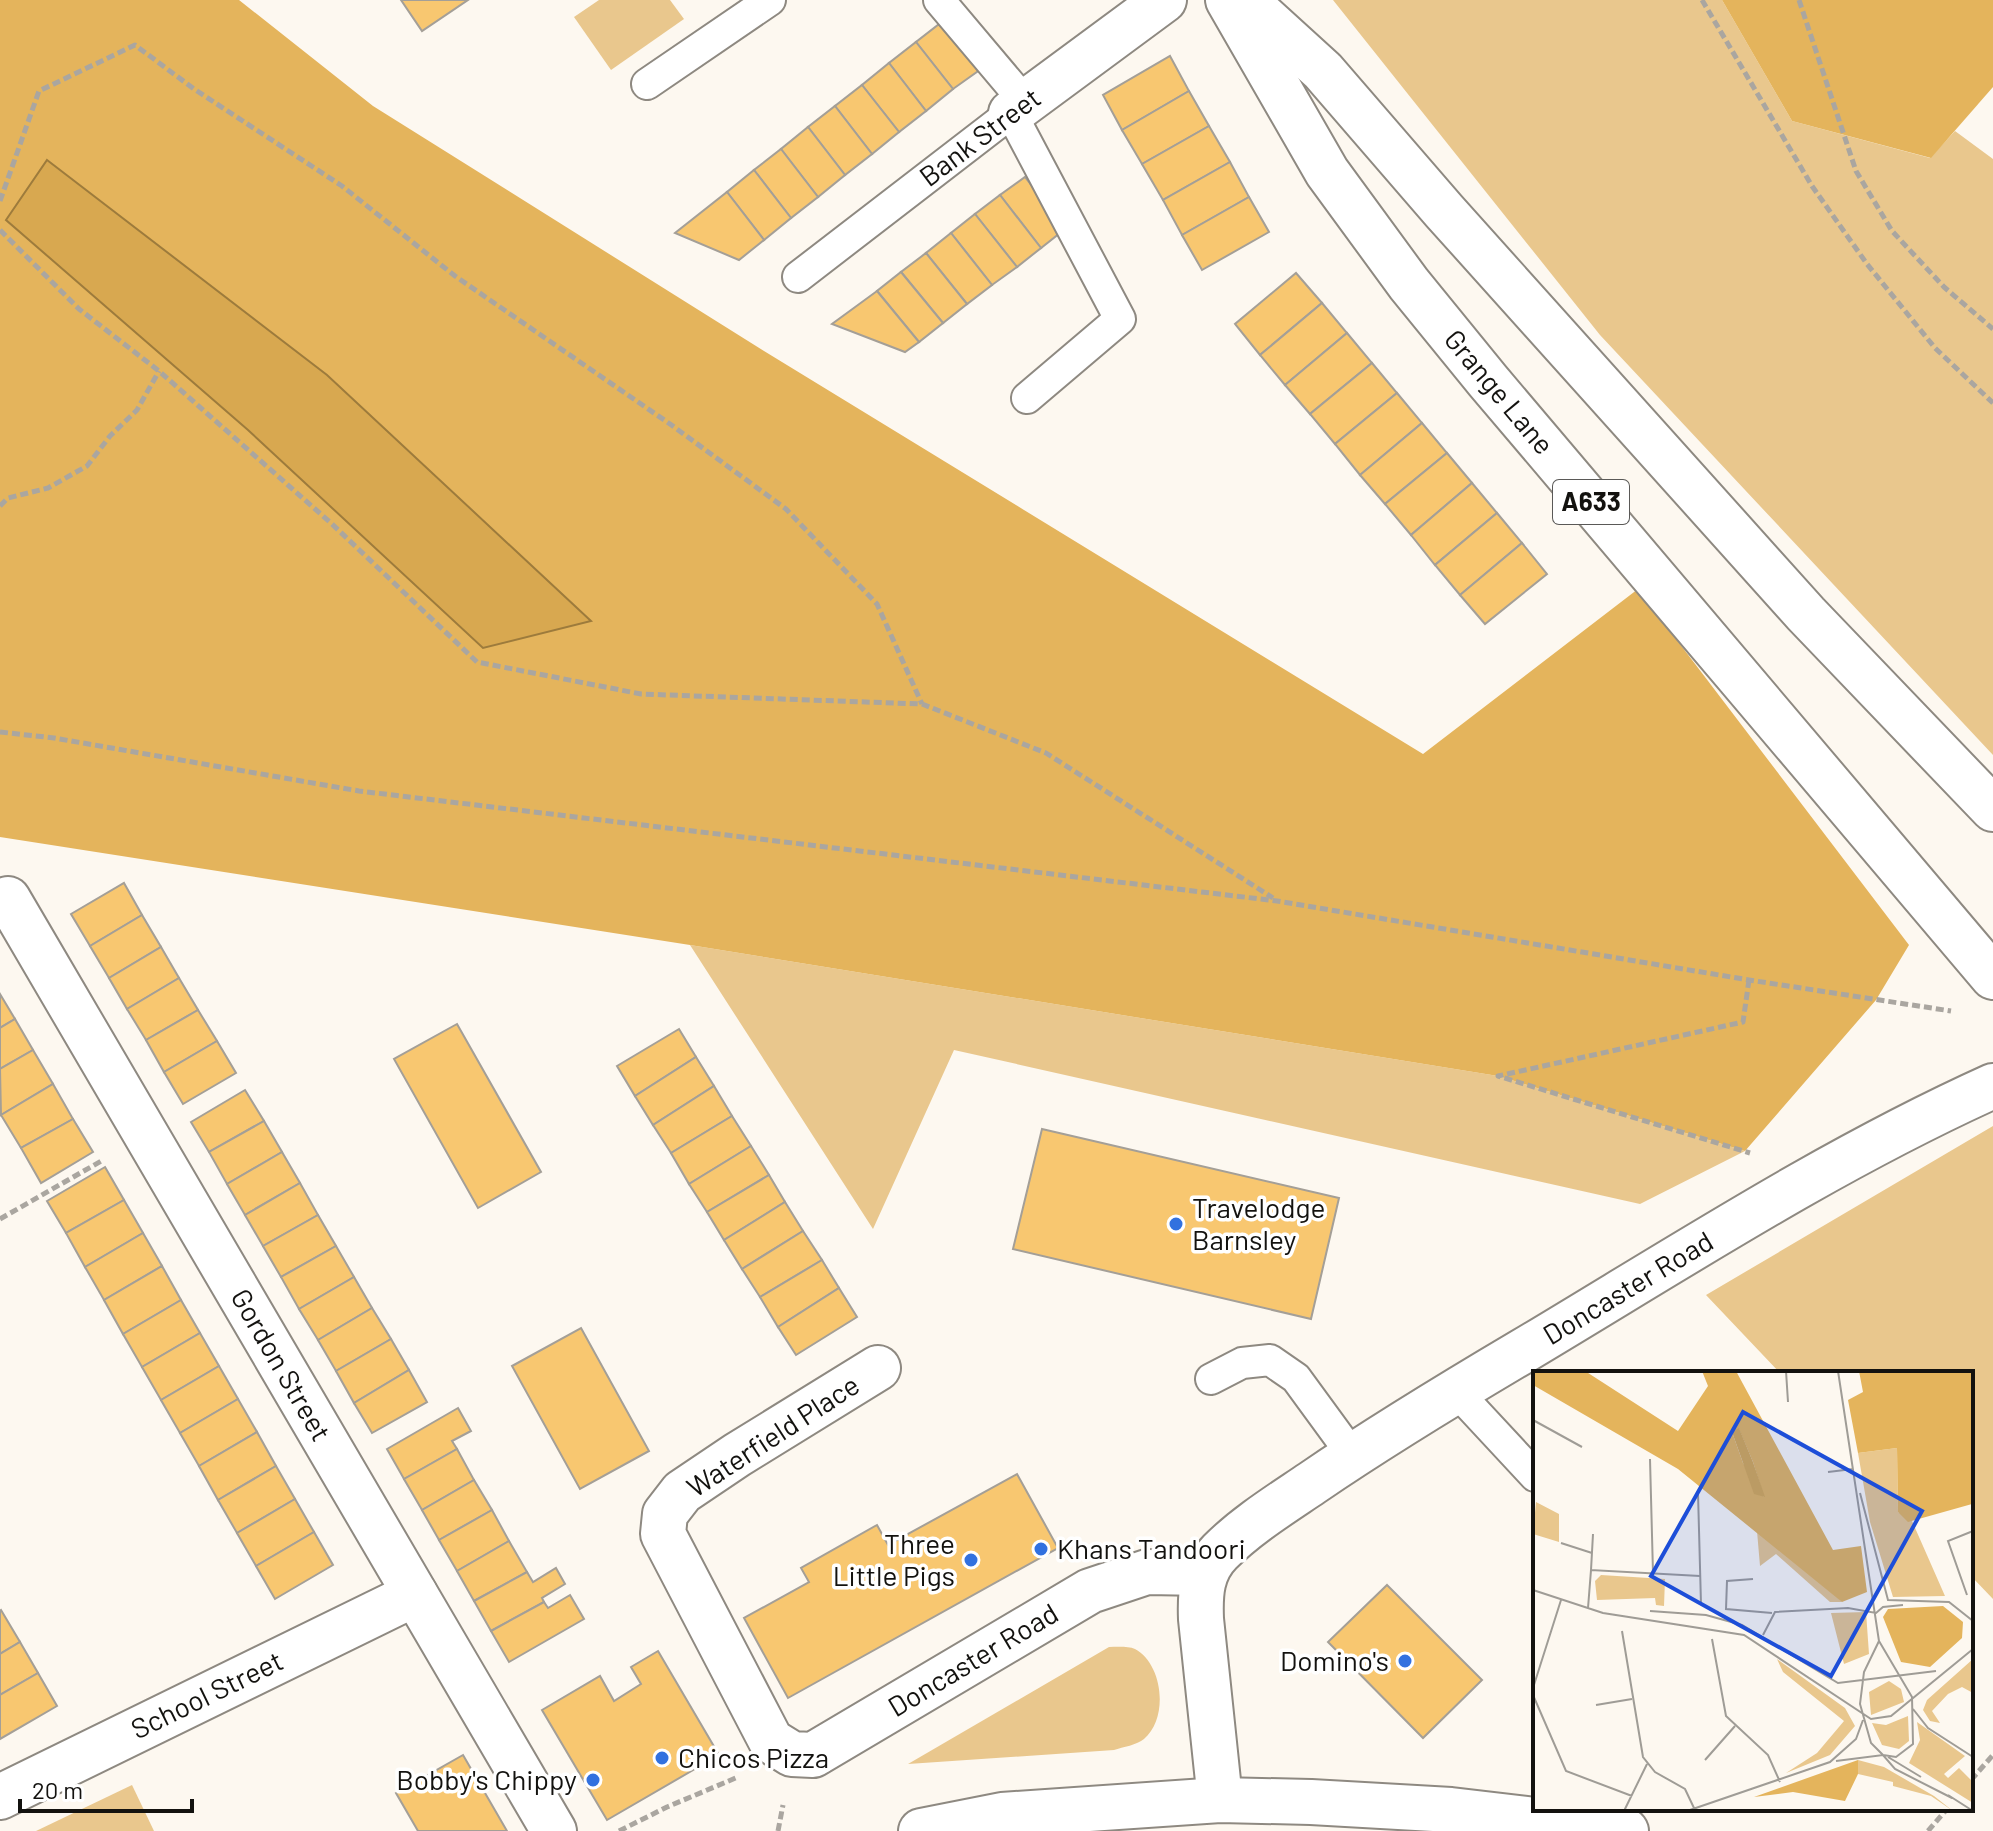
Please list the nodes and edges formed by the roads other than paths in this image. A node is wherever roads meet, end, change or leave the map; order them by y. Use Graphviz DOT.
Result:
graph roads {
  1 [pos="770,0"];
  2 [pos="939,0"];
  3 [pos="1164,0"];
  4 [pos="1228,0"];
  5 [pos="1245,0"];
  6 [pos="647,84"];
  7 [pos="1018,108"];
  8 [pos="798,277"];
  9 [pos="1027,398"];
  10 [pos="1993,809"];
  11 [pos="8,899"];
  12 [pos="1993,977"];
  13 [pos="1993,1086"];
  14 [pos="878,1368"];
  15 [pos="1211,1379"];
  16 [pos="1456,1391"];
  17 [pos="1353,1456"];
  18 [pos="1533,1474"];
  19 [pos="1205,1573"];
  20 [pos="415,1594"];
  21 [pos="792,1754"];
  22 [pos="0,1797"];
  23 [pos="1220,1800"];
  24 [pos="554,1831"];
  25 [pos="921,1831"];
  26 [pos="1626,1831"];
  1 -- 6 [label="lane"];
  2 -- 7 [label="lane"];
  3 -- 7 [label="main road, Bank Street"];
  4 -- 12 [label="main road, Grange Lane / A633"];
  5 -- 10 [label="main road"];
  7 -- 8 [label="lane, Bank Street"];
  7 -- 9 [label="lane"];
  11 -- 20 [label="main road, Gordon Street"];
  13 -- 16 [label="main road, Doncaster Road"];
  14 -- 21 [label="main road, Waterfield Place"];
  15 -- 17 [label="lane"];
  16 -- 17 [label="main road, Doncaster Road"];
  16 -- 18 [label="lane"];
  17 -- 19 [label="main road, Doncaster Road"];
  19 -- 21 [label="main road, Doncaster Road"];
  19 -- 23 [label="main road"];
  20 -- 22 [label="main road, School Street"];
  20 -- 24 [label="main road, Gordon Street"];
  23 -- 25 [label="main road"];
  23 -- 26 [label="main road"];
}
